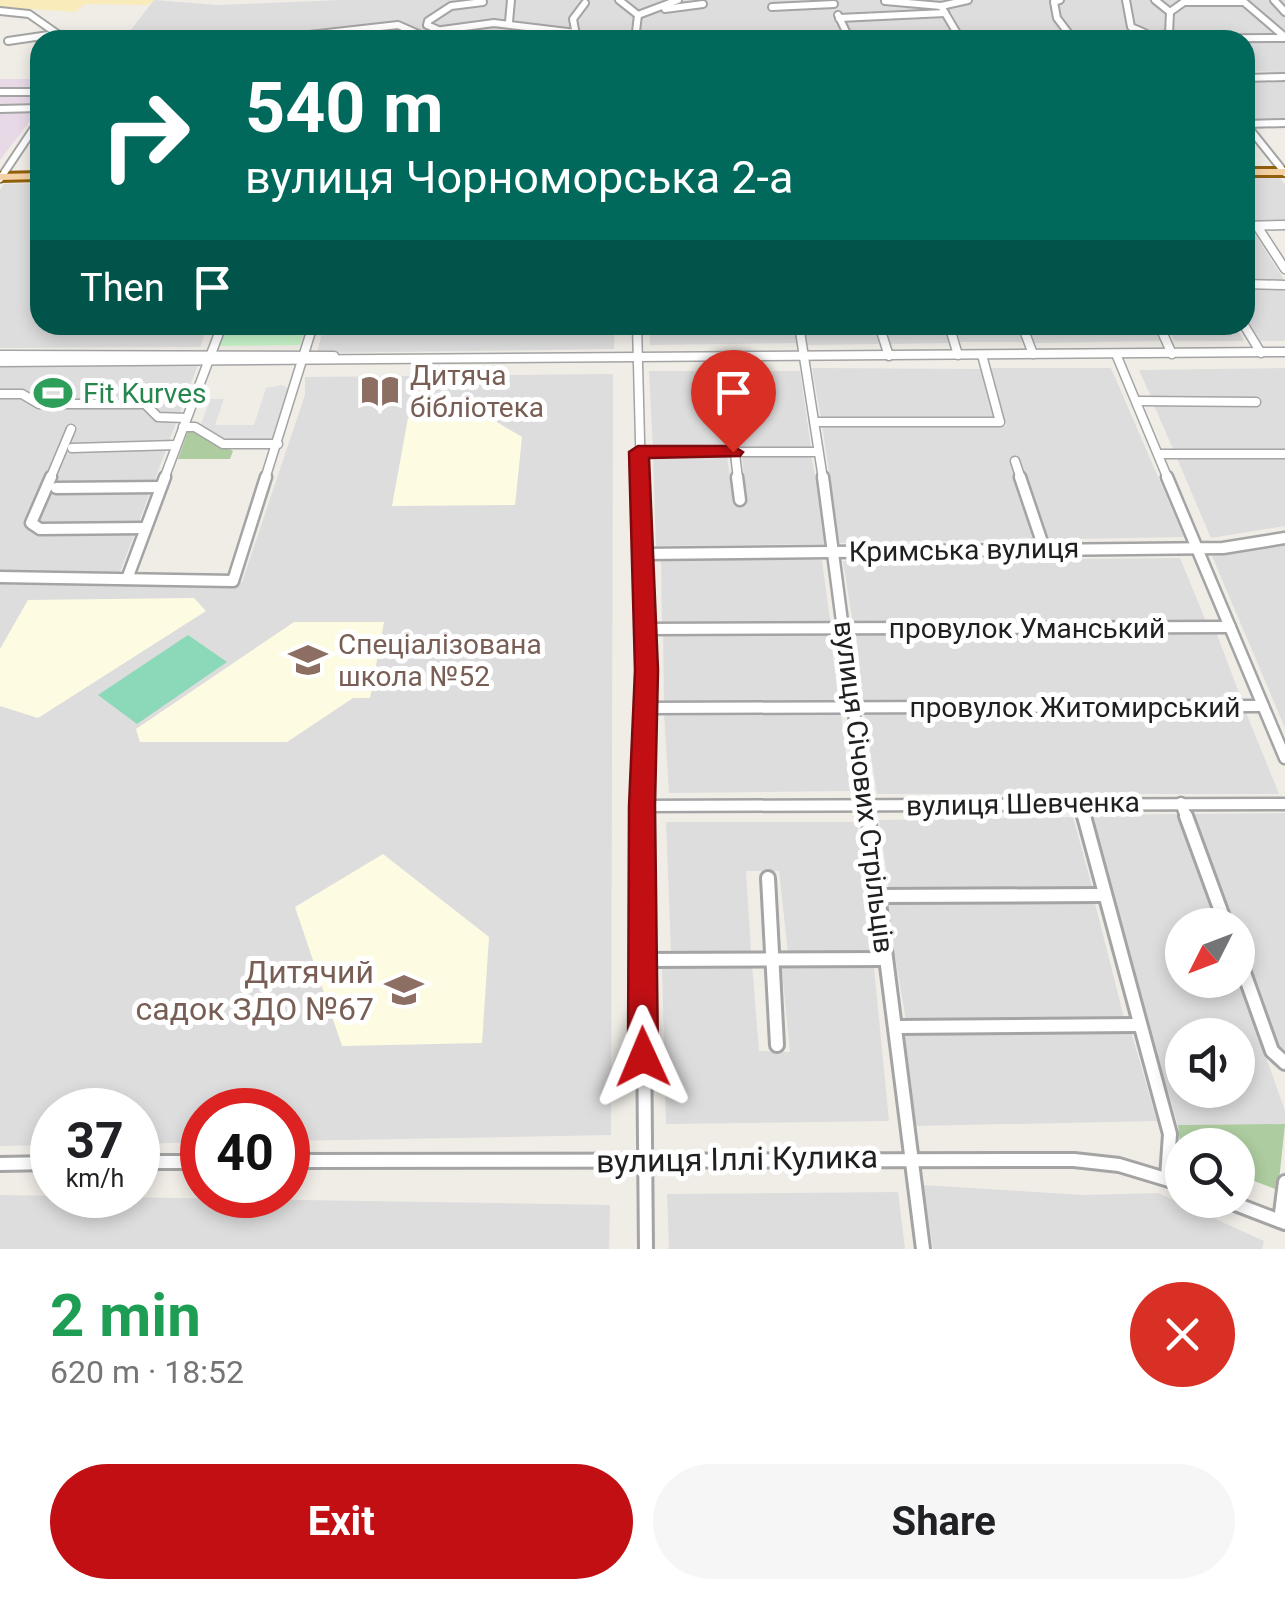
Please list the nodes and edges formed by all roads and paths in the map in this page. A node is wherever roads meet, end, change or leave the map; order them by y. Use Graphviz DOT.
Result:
graph roads {
  1 [pos="510,0"];
  2 [pos="620,0"];
  3 [pos="678,0"];
  4 [pos="968,0"];
  5 [pos="1060,0"];
  6 [pos="1126,0"];
  7 [pos="1156,0"];
  8 [pos="1274,0"];
  9 [pos="885,1"];
  10 [pos="483,2"];
  11 [pos="584,2"];
  12 [pos="833,2"];
  13 [pos="704,4"];
  14 [pos="772,7"];
  15 [pos="663,9"];
  16 [pos="943,9"];
  17 [pos="0,10"];
  18 [pos="641,11"];
  19 [pos="1170,12"];
  20 [pos="1285,12"];
  21 [pos="840,18"];
  22 [pos="509,22"];
  23 [pos="52,30"];
  24 [pos="354,30"];
  25 [pos="409,30"];
  26 [pos="442,30"];
  27 [pos="545,30"];
  28 [pos="575,30"];
  29 [pos="637,30"];
  30 [pos="845,30"];
  31 [pos="955,30"];
  32 [pos="1066,30"];
  33 [pos="1133,30"];
  34 [pos="1168,30"];
  35 [pos="1255,38"];
  36 [pos="1285,38"];
  37 [pos="30,39"];
  38 [pos="8,41"];
  39 [pos="1285,77"];
  40 [pos="1255,78"];
  41 [pos="0,92"];
  42 [pos="30,92"];
  43 [pos="30,108"];
  44 [pos="0,109"];
  45 [pos="1255,123"];
  46 [pos="1285,123"];
  47 [pos="30,134"];
  48 [pos="1255,135"];
  49 [pos="1255,172"];
  50 [pos="1285,172"];
  51 [pos="30,176"];
  52 [pos="1,177"];
  53 [pos="1257,226"];
  54 [pos="1285,226"];
  55 [pos="1285,269"];
  56 [pos="1255,284"];
  57 [pos="1285,285"];
  58 [pos="218,335"];
  59 [pos="310,335"];
  60 [pos="636,335"];
  61 [pos="801,335"];
  62 [pos="882,335"];
  63 [pos="952,335"];
  64 [pos="1026,335"];
  65 [pos="1163,335"];
  66 [pos="1250,335"];
  67 [pos="1285,352"];
  68 [pos="1260,353"];
  69 [pos="1033,354"];
  70 [pos="1116,354"];
  71 [pos="1172,354"];
  72 [pos="958,355"];
  73 [pos="982,355"];
  74 [pos="889,356"];
  75 [pos="805,357"];
  76 [pos="0,358"];
  77 [pos="210,358"];
  78 [pos="302,358"];
  79 [pos="637,359"];
  80 [pos="0,394"];
  81 [pos="1139,401"];
  82 [pos="1256,402"];
  83 [pos="730,412"];
  84 [pos="184,422"];
  85 [pos="815,422"];
  86 [pos="71,428"];
  87 [pos="278,444"];
  88 [pos="176,445"];
  89 [pos="72,448"];
  90 [pos="638,452"];
  91 [pos="733,452"];
  92 [pos="818,452"];
  93 [pos="1160,454"];
  94 [pos="1285,454"];
  95 [pos="1015,461"];
  96 [pos="161,487"];
  97 [pos="56,488"];
  98 [pos="740,500"];
  99 [pos="146,528"];
  100 [pos="1285,538"];
  101 [pos="1044,548"];
  102 [pos="1199,548"];
  103 [pos="834,551"];
  104 [pos="642,554"];
  105 [pos="0,577"];
  106 [pos="127,579"];
  107 [pos="1230,628"];
  108 [pos="645,629"];
  109 [pos="844,629"];
  110 [pos="1264,706"];
  111 [pos="647,708"];
  112 [pos="853,708"];
  113 [pos="1285,758"];
  114 [pos="1181,803"];
  115 [pos="1080,804"];
  116 [pos="1285,804"];
  117 [pos="642,806"];
  118 [pos="866,806"];
  119 [pos="768,878"];
  120 [pos="1102,895"];
  121 [pos="878,896"];
  122 [pos="1220,908"];
  123 [pos="770,958"];
  124 [pos="886,959"];
  125 [pos="642,960"];
  126 [pos="1253,998"];
  127 [pos="1138,1024"];
  128 [pos="896,1027"];
  129 [pos="778,1046"];
  130 [pos="1285,1064"];
  131 [pos="1168,1128"];
  132 [pos="910,1157"];
  133 [pos="645,1159"];
  134 [pos="310,1161"];
  135 [pos="30,1163"];
  136 [pos="0,1164"];
  137 [pos="1165,1178"];
  138 [pos="1285,1182"];
  139 [pos="1255,1211"];
  140 [pos="1283,1222"];
  141 [pos="646,1249"];
  142 [pos="923,1249"];
  1 -- 22 [label="street"];
  2 -- 18 [label="street"];
  3 -- 15 [label="street"];
  4 -- 16 [label="street"];
  5 -- 32 [label="street"];
  6 -- 33 [label="street"];
  7 -- 19 [label="street"];
  8 -- 20 [label="street"];
  9 -- 16 [label="street"];
  10 -- 26 [label="street"];
  11 -- 28 [label="street"];
  12 -- 14 [label="street"];
  12 -- 21 [label="street"];
  13 -- 15 [label="street"];
  15 -- 18 [label="street"];
  16 -- 21 [label="street"];
  16 -- 31 [label="street"];
  17 -- 23 [label="street"];
  18 -- 29 [label="street"];
  19 -- 34 [label="street"];
  19 -- 36 [label="street"];
  21 -- 30 [label="street"];
  22 -- 26 [label="street"];
  22 -- 27 [label="street"];
  24 -- 25 [label="street"];
  35 -- 36 [label="street"];
  37 -- 38 [label="street"];
  39 -- 40 [label="street"];
  41 -- 42 [label="street"];
  43 -- 44 [label="street"];
  45 -- 46 [label="street"];
  47 -- 52 [label="street"];
  48 -- 50 [label="street"];
  49 -- 50 [label="main road"];
  51 -- 52 [label="main road"];
  53 -- 54 [label="street"];
  53 -- 55 [label="street"];
  56 -- 57 [label="street"];
  58 -- 77 [label="street"];
  59 -- 78 [label="street"];
  60 -- 79 [label="street"];
  61 -- 75 [label="street, вулиця Січових Стрільців"];
  62 -- 74 [label="street"];
  63 -- 72 [label="street"];
  64 -- 69 [label="street"];
  65 -- 71 [label="street"];
  66 -- 68 [label="street"];
  67 -- 68 [label="street"];
  68 -- 71 [label="street"];
  69 -- 70 [label="street"];
  69 -- 73 [label="street"];
  70 -- 71 [label="street"];
  70 -- 81 [label="street"];
  72 -- 73 [label="street"];
  72 -- 74 [label="street"];
  73 -- 85 [label="street"];
  74 -- 75 [label="street"];
  75 -- 79 [label="street"];
  75 -- 85 [label="street, вулиця Січових Стрільців"];
  76 -- 77 [label="street"];
  77 -- 78 [label="street"];
  77 -- 84 [label="street"];
  78 -- 79 [label="street"];
  78 -- 87 [label="street"];
  79 -- 90 [label="street"];
  80 -- 84 [label="street"];
  81 -- 82 [label="street"];
  81 -- 93 [label="street"];
  83 -- 91 [label="street"];
  84 -- 87 [label="street"];
  84 -- 88 [label="street"];
  85 -- 92 [label="street, вулиця Січових Стрільців"];
  86 -- 99 [label="street"];
  87 -- 106 [label="street"];
  88 -- 89 [label="street"];
  88 -- 96 [label="street"];
  90 -- 91 [label="street"];
  90 -- 104 [label="street"];
  91 -- 92 [label="street"];
  91 -- 98 [label="street"];
  92 -- 103 [label="street, вулиця Січових Стрільців"];
  93 -- 94 [label="street"];
  93 -- 102 [label="street"];
  95 -- 101 [label="street"];
  96 -- 97 [label="street"];
  96 -- 99 [label="street"];
  99 -- 106 [label="street"];
  100 -- 102 [label="street, Кримська вулиця"];
  101 -- 102 [label="street, Кримська вулиця"];
  101 -- 103 [label="street, Кримська вулиця"];
  102 -- 107 [label="street"];
  103 -- 104 [label="street, Кримська вулиця"];
  103 -- 109 [label="street, вулиця Січових Стрільців"];
  104 -- 108 [label="street"];
  105 -- 106 [label="street"];
  107 -- 109 [label="street, провулок Уманський"];
  107 -- 110 [label="street"];
  108 -- 109 [label="street, провулок Уманський"];
  108 -- 111 [label="street"];
  109 -- 112 [label="street, вулиця Січових Стрільців"];
  110 -- 112 [label="street, провулок Житомирський"];
  110 -- 113 [label="street"];
  111 -- 112 [label="street, провулок Житомирський"];
  111 -- 117 [label="street"];
  112 -- 118 [label="street, вулиця Січових Стрільців"];
  114 -- 115 [label="street, вулиця Шевченка"];
  114 -- 116 [label="street, вулиця Шевченка"];
  114 -- 122 [label="street"];
  115 -- 118 [label="street, вулиця Шевченка"];
  115 -- 120 [label="street"];
  117 -- 118 [label="street, вулиця Шевченка"];
  117 -- 125 [label="street"];
  118 -- 121 [label="street, вулиця Січових Стрільців"];
  119 -- 123 [label="street"];
  120 -- 121 [label="street"];
  120 -- 127 [label="street"];
  121 -- 124 [label="street, вулиця Січових Стрільців"];
  123 -- 124 [label="street"];
  123 -- 125 [label="street"];
  123 -- 129 [label="street"];
  124 -- 128 [label="street, вулиця Січових Стрільців"];
  125 -- 133 [label="street"];
  126 -- 130 [label="street"];
  127 -- 128 [label="street"];
  127 -- 131 [label="street"];
  128 -- 132 [label="street, вулиця Січових Стрільців"];
  132 -- 133 [label="street, вулиця Іллі Кулика"];
  132 -- 137 [label="street, вулиця Іллі Кулика"];
  132 -- 142 [label="street, вулиця Січових Стрільців"];
  133 -- 134 [label="street, вулиця Іллі Кулика"];
  133 -- 141 [label="street"];
  135 -- 136 [label="street"];
  138 -- 140 [label="street"];
  139 -- 140 [label="street"];
}
